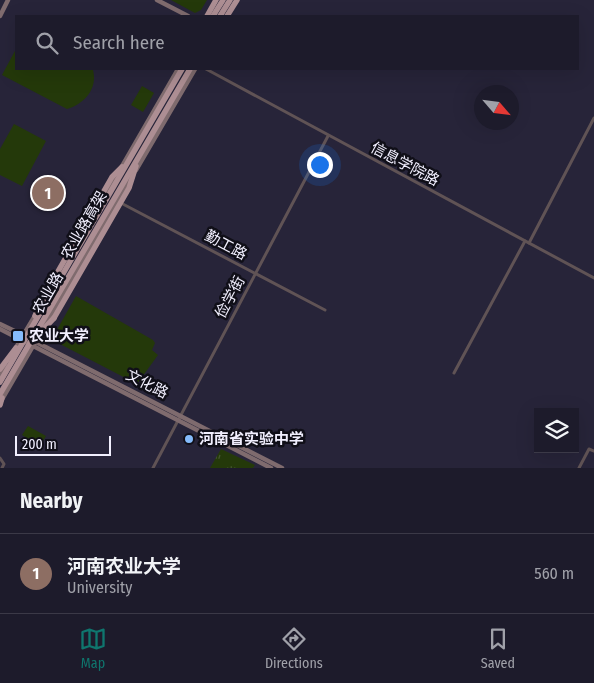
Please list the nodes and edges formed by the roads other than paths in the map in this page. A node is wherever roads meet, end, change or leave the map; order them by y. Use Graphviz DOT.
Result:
graph roads {
  1 [pos="8,0"];
  2 [pos="157,0"];
  3 [pos="219,0"];
  4 [pos="230,0"];
  5 [pos="236,0"];
  6 [pos="186,15"];
  7 [pos="209,15"];
  8 [pos="213,15"];
  9 [pos="221,15"];
  10 [pos="227,15"];
  11 [pos="0,16"];
  12 [pos="177,70"];
  13 [pos="181,70"];
  14 [pos="189,70"];
  15 [pos="194,70"];
  16 [pos="208,70"];
  17 [pos="594,118"];
  18 [pos="328,136"];
  19 [pos="139,156"];
  20 [pos="129,160"];
  21 [pos="117,201"];
  22 [pos="527,242"];
  23 [pos="255,273"];
  24 [pos="594,278"];
  25 [pos="325,310"];
  26 [pos="35,316"];
  27 [pos="0,324"];
  28 [pos="0,329"];
  29 [pos="40,333"];
  30 [pos="22,338"];
  31 [pos="34,344"];
  32 [pos="16,348"];
  33 [pos="0,368"];
  34 [pos="454,373"];
  35 [pos="0,375"];
  36 [pos="0,382"];
  37 [pos="0,400"];
  38 [pos="179,418"];
  39 [pos="594,451"];
  40 [pos="0,458"];
  41 [pos="261,466"];
  42 [pos="2,468"];
  43 [pos="153,468"];
  44 [pos="271,468"];
  45 [pos="282,468"];
  46 [pos="579,468"];
  1 -- 11 [label="street"];
  2 -- 6 [label="street"];
  3 -- 7 [label="highway"];
  3 -- 8 [label="highway"];
  4 -- 9 [label="highway"];
  5 -- 10 [label="highway"];
  12 -- 26 [label="street, 农业路"];
  13 -- 20 [label="highway, 农业路高架, bridge"];
  14 -- 19 [label="highway, 农业路高架, bridge"];
  15 -- 21 [label="street, 农业路"];
  16 -- 18 [label="street, 信息学院路"];
  17 -- 22 [label="street"];
  18 -- 22 [label="street, 信息学院路"];
  18 -- 23 [label="street, 俭学街"];
  19 -- 29 [label="highway, bridge"];
  19 -- 37 [label="highway, 农业路高架, bridge"];
  20 -- 26 [label="highway, bridge"];
  20 -- 36 [label="highway, 农业路高架, bridge"];
  21 -- 23 [label="street, 勤工路"];
  21 -- 29 [label="street, 农业路"];
  22 -- 24 [label="street, 信息学院路"];
  22 -- 34 [label="street"];
  23 -- 25 [label="street, 勤工路"];
  23 -- 38 [label="street, 俭学街"];
  26 -- 30 [label="street, 农业路"];
  27 -- 30 [label="street, 文化路"];
  28 -- 30 [label="street, 文化路"];
  29 -- 31 [label="street, 农业路"];
  30 -- 31 [label="street, 文化路"];
  30 -- 32 [label="street, 农业路"];
  31 -- 37 [label="street, 农业路"];
  31 -- 38 [label="street, 文化路"];
  32 -- 33 [label="highway"];
  32 -- 35 [label="street, 农业路"];
  38 -- 41 [label="street, 文化路"];
  38 -- 43 [label="street, 俭学街"];
  38 -- 45 [label="street, 文化路"];
  39 -- 46 [label="street"];
  40 -- 42 [label="street"];
  41 -- 44 [label="street, 文化路"];
}
